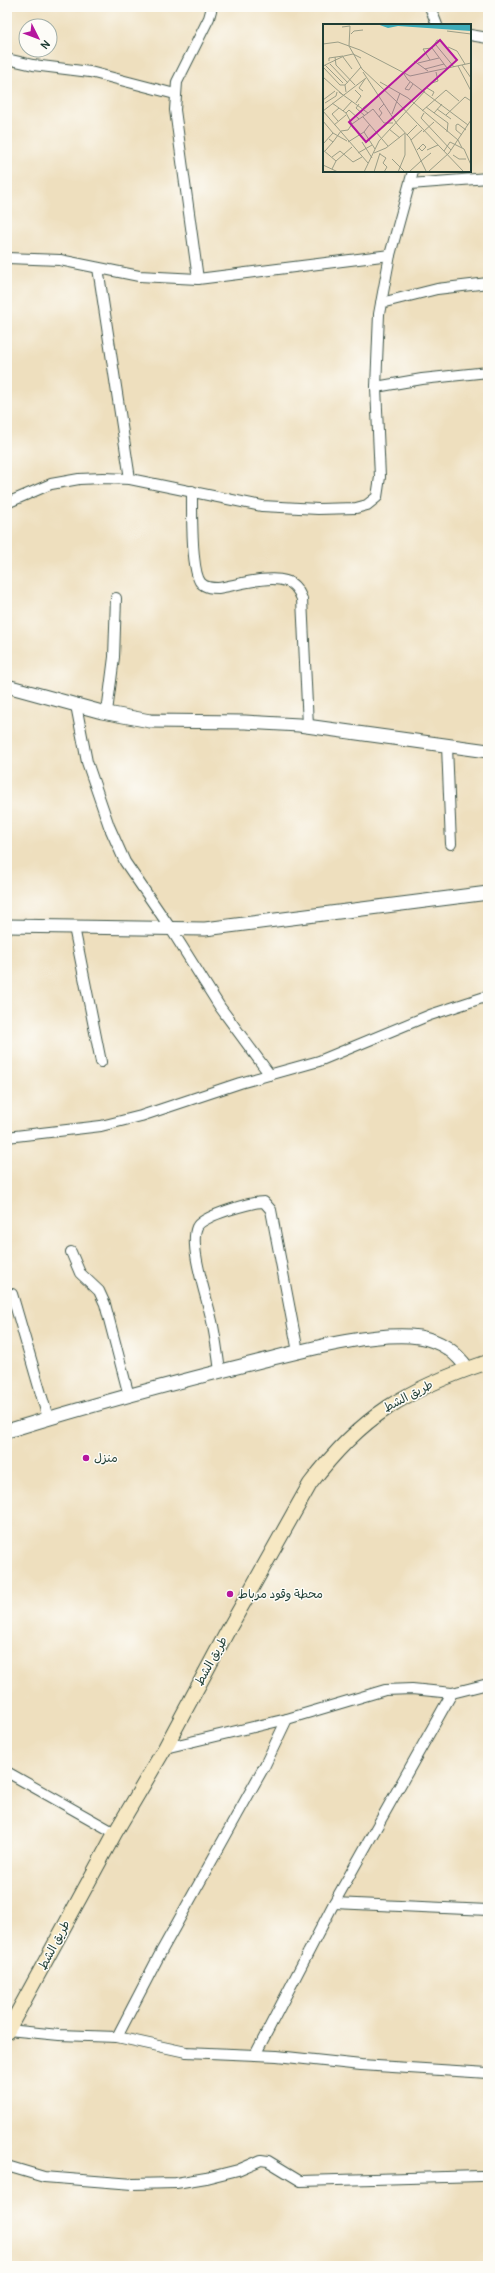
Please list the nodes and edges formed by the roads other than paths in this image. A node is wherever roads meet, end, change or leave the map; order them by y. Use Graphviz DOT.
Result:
graph roads {
  1 [pos="212,7"];
  2 [pos="430,7"];
  3 [pos="437,24"];
  4 [pos="471,35"];
  5 [pos="488,38"];
  6 [pos="7,59"];
  7 [pos="175,94"];
  8 [pos="413,172"];
  9 [pos="488,178"];
  10 [pos="410,184"];
  11 [pos="390,255"];
  12 [pos="7,258"];
  13 [pos="98,268"];
  14 [pos="198,279"];
  15 [pos="488,283"];
  16 [pos="381,303"];
  17 [pos="488,372"];
  18 [pos="376,387"];
  19 [pos="130,479"];
  20 [pos="192,491"];
  21 [pos="7,503"];
  22 [pos="116,598"];
  23 [pos="7,686"];
  24 [pos="76,705"];
  25 [pos="107,712"];
  26 [pos="308,726"];
  27 [pos="447,746"];
  28 [pos="488,751"];
  29 [pos="451,844"];
  30 [pos="488,893"];
  31 [pos="7,926"];
  32 [pos="74,928"];
  33 [pos="171,929"];
  34 [pos="488,996"];
  35 [pos="101,1062"];
  36 [pos="270,1075"];
  37 [pos="7,1137"];
  38 [pos="71,1252"];
  39 [pos="12,1294"];
  40 [pos="298,1352"];
  41 [pos="488,1362"];
  42 [pos="468,1368"];
  43 [pos="220,1371"];
  44 [pos="129,1396"];
  45 [pos="48,1418"];
  46 [pos="7,1431"];
  47 [pos="488,1684"];
  48 [pos="452,1693"];
  49 [pos="287,1719"];
  50 [pos="165,1748"];
  51 [pos="7,1772"];
  52 [pos="115,1833"];
  53 [pos="334,1902"];
  54 [pos="488,1910"];
  55 [pos="8,2031"];
  56 [pos="117,2037"];
  57 [pos="255,2055"];
  58 [pos="488,2073"];
  59 [pos="7,2166"];
  60 [pos="481,2176"];
  1 -- 7 [label="street"];
  2 -- 3 [label="street"];
  4 -- 5 [label="street"];
  6 -- 7 [label="street"];
  7 -- 14 [label="street"];
  8 -- 10 [label="street"];
  9 -- 10 [label="street"];
  10 -- 11 [label="street"];
  11 -- 14 [label="street"];
  11 -- 16 [label="street"];
  12 -- 13 [label="street"];
  13 -- 14 [label="street"];
  13 -- 19 [label="street"];
  15 -- 16 [label="street"];
  16 -- 18 [label="street"];
  17 -- 18 [label="street"];
  18 -- 20 [label="street"];
  19 -- 20 [label="street"];
  19 -- 21 [label="street"];
  20 -- 26 [label="street"];
  22 -- 25 [label="street"];
  23 -- 24 [label="street"];
  24 -- 25 [label="street"];
  24 -- 33 [label="street"];
  25 -- 26 [label="street"];
  26 -- 27 [label="street"];
  27 -- 28 [label="street"];
  27 -- 29 [label="street"];
  30 -- 33 [label="street"];
  31 -- 32 [label="street"];
  32 -- 33 [label="street"];
  32 -- 35 [label="street"];
  33 -- 36 [label="street"];
  34 -- 36 [label="street"];
  36 -- 37 [label="street"];
  38 -- 44 [label="street"];
  39 -- 45 [label="street"];
  40 -- 42 [label="street"];
  40 -- 43 [label="street"];
  40 -- 43 [label="street"];
  41 -- 42 [label="main road, طريق الشط"];
  42 -- 50 [label="main road, طريق الشط"];
  43 -- 44 [label="street"];
  44 -- 45 [label="street"];
  45 -- 46 [label="street"];
  47 -- 48 [label="street"];
  48 -- 49 [label="street"];
  48 -- 53 [label="street"];
  49 -- 50 [label="street"];
  49 -- 56 [label="street"];
  50 -- 52 [label="main road, طريق الشط"];
  51 -- 52 [label="street"];
  52 -- 55 [label="main road, طريق الشط"];
  53 -- 54 [label="street"];
  53 -- 57 [label="street"];
  55 -- 56 [label="street"];
  56 -- 57 [label="street"];
  57 -- 58 [label="street"];
  59 -- 60 [label="street"];
}
